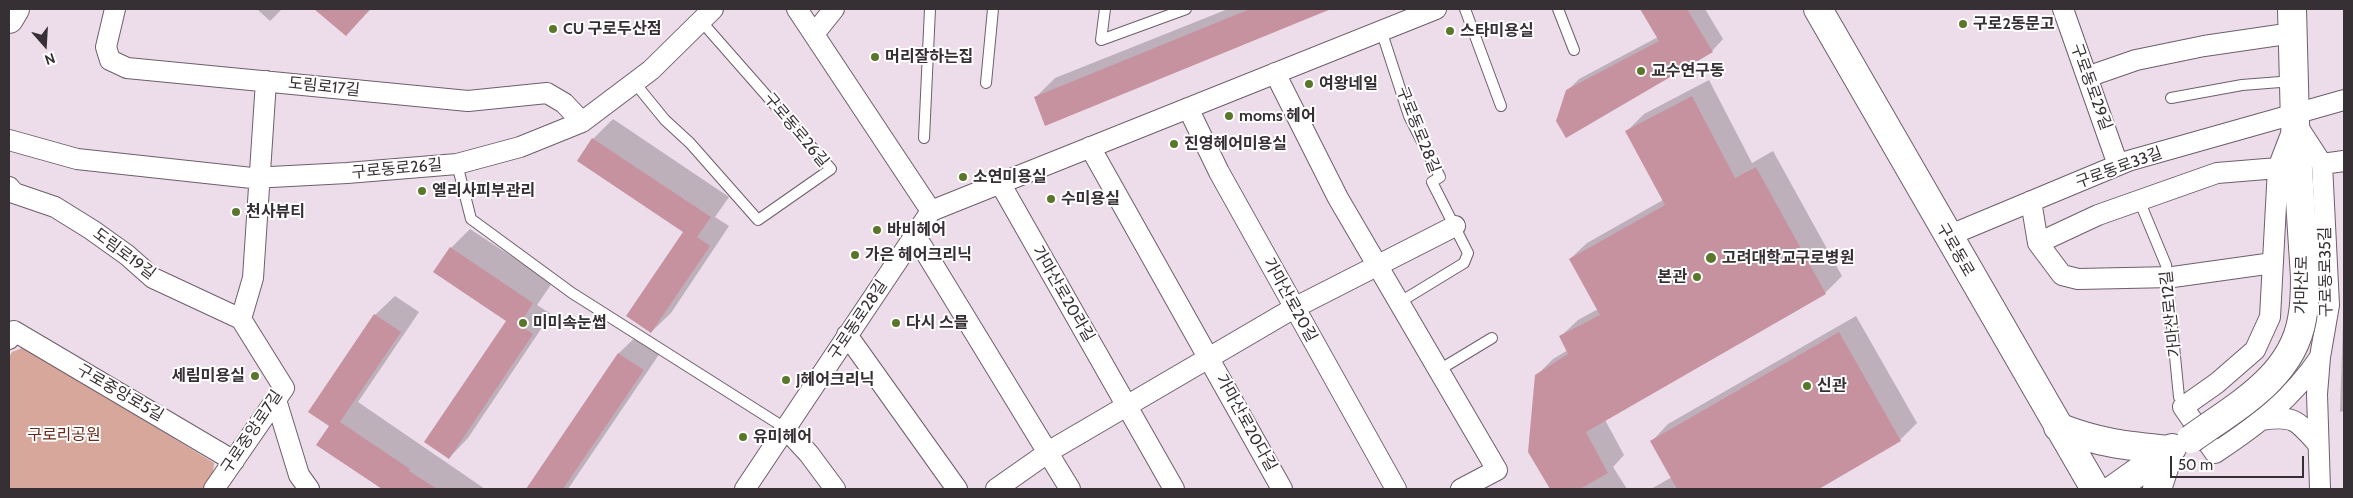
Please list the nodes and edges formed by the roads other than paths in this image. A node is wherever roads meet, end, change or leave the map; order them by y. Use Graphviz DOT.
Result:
graph roads {
  1 [pos="15,9"];
  2 [pos="115,9"];
  3 [pos="797,9"];
  4 [pos="834,9"];
  5 [pos="930,9"];
  6 [pos="993,9"];
  7 [pos="1105,9"];
  8 [pos="1186,9"];
  9 [pos="1436,9"];
  10 [pos="1465,9"];
  11 [pos="1558,9"];
  12 [pos="1818,9"];
  13 [pos="2063,9"];
  14 [pos="707,15"];
  15 [pos="9,18"];
  16 [pos="2292,21"];
  17 [pos="1382,30"];
  18 [pos="814,34"];
  19 [pos="1574,50"];
  20 [pos="1275,73"];
  21 [pos="2087,77"];
  22 [pos="2294,81"];
  23 [pos="266,82"];
  24 [pos="634,82"];
  25 [pos="986,83"];
  26 [pos="2171,98"];
  27 [pos="2344,100"];
  28 [pos="1501,106"];
  29 [pos="1188,108"];
  30 [pos="2295,118"];
  31 [pos="582,122"];
  32 [pos="924,138"];
  33 [pos="9,140"];
  34 [pos="1090,147"];
  35 [pos="2344,160"];
  36 [pos="457,164"];
  37 [pos="2322,164"];
  38 [pos="2118,165"];
  39 [pos="2278,168"];
  40 [pos="259,178"];
  41 [pos="1000,183"];
  42 [pos="9,187"];
  43 [pos="2139,200"];
  44 [pos="2032,201"];
  45 [pos="931,211"];
  46 [pos="1455,226"];
  47 [pos="915,234"];
  48 [pos="1948,236"];
  49 [pos="2038,243"];
  50 [pos="2273,263"];
  51 [pos="1379,266"];
  52 [pos="2168,277"];
  53 [pos="1400,302"];
  54 [pos="2336,302"];
  55 [pos="1294,308"];
  56 [pos="241,319"];
  57 [pos="847,335"];
  58 [pos="1492,338"];
  59 [pos="9,339"];
  60 [pos="1210,357"];
  61 [pos="2320,357"];
  62 [pos="1439,370"];
  63 [pos="2179,397"];
  64 [pos="276,400"];
  65 [pos="1128,406"];
  66 [pos="2262,420"];
  67 [pos="2058,427"];
  68 [pos="785,428"];
  69 [pos="2318,443"];
  70 [pos="2181,444"];
  71 [pos="1048,453"];
  72 [pos="234,460"];
  73 [pos="214,489"];
  74 [pos="309,489"];
  75 [pos="745,489"];
  76 [pos="834,489"];
  77 [pos="957,489"];
  78 [pos="996,489"];
  79 [pos="1070,489"];
  80 [pos="1174,489"];
  81 [pos="1282,489"];
  82 [pos="1396,489"];
  83 [pos="1461,489"];
  84 [pos="2095,489"];
  85 [pos="2114,489"];
  86 [pos="2157,489"];
  87 [pos="2320,489"];
  1 -- 15 [label="main road"];
  2 -- 23 [label="street, 도림로17길"];
  3 -- 18 [label="street"];
  4 -- 18 [label="street"];
  5 -- 32 [label="lane"];
  6 -- 25 [label="lane"];
  7 -- 8 [label="lane"];
  9 -- 17 [label="street"];
  10 -- 28 [label="lane"];
  11 -- 19 [label="lane"];
  12 -- 48 [label="main road, 구로동로"];
  13 -- 21 [label="street, 구로동로29길"];
  14 -- 24 [label="street, 구로동로26길"];
  14 -- 24 [label="lane, 구로동로26길"];
  16 -- 21 [label="street, 가마산로"];
  16 -- 22 [label="main road, 가마산로"];
  17 -- 20 [label="street"];
  17 -- 46 [label="lane, 구로동로28길"];
  18 -- 45 [label="street"];
  20 -- 29 [label="street"];
  20 -- 51 [label="street"];
  21 -- 38 [label="street, 구로동로29길"];
  22 -- 26 [label="lane"];
  22 -- 30 [label="main road, 가마산로"];
  23 -- 31 [label="street, 도림로17길"];
  23 -- 40 [label="street"];
  24 -- 31 [label="street, 구로동로26길"];
  27 -- 30 [label="street, 구로동로33길"];
  29 -- 34 [label="street"];
  29 -- 55 [label="street, 가마산로20길"];
  30 -- 37 [label="street"];
  30 -- 38 [label="street, 구로동로33길"];
  30 -- 39 [label="street"];
  30 -- 70 [label="main road, 가마산로, bridge"];
  31 -- 36 [label="street, 구로동로26길"];
  33 -- 40 [label="street, 구로동로26길"];
  34 -- 41 [label="street"];
  34 -- 60 [label="street"];
  35 -- 37 [label="street"];
  36 -- 40 [label="street, 구로동로26길"];
  36 -- 68 [label="lane"];
  37 -- 54 [label="street, 구로동로35길"];
  38 -- 44 [label="street, 구로동로33길"];
  39 -- 43 [label="street"];
  39 -- 50 [label="street"];
  40 -- 56 [label="street"];
  41 -- 45 [label="street"];
  41 -- 65 [label="street, 가마산로20라길"];
  42 -- 56 [label="street, 도림로19길"];
  43 -- 49 [label="street"];
  43 -- 52 [label="lane, 가마산로12길"];
  44 -- 48 [label="street, 구로동로33길"];
  44 -- 49 [label="street"];
  45 -- 47 [label="street, 구로동로28길"];
  46 -- 51 [label="street"];
  46 -- 53 [label="lane, 구로동로28길"];
  47 -- 57 [label="street, 구로동로28길"];
  47 -- 71 [label="street"];
  48 -- 67 [label="main road, 구로동로"];
  49 -- 52 [label="street"];
  50 -- 52 [label="street"];
  50 -- 66 [label="street"];
  51 -- 53 [label="street"];
  51 -- 55 [label="street"];
  52 -- 63 [label="lane, 가마산로12길"];
  53 -- 62 [label="street"];
  54 -- 61 [label="street, 구로동로35길"];
  55 -- 60 [label="street"];
  55 -- 82 [label="street, 가마산로20길"];
  56 -- 64 [label="street, 구로중앙로7길"];
  57 -- 68 [label="street, 구로동로28길"];
  57 -- 77 [label="street"];
  58 -- 62 [label="lane"];
  59 -- 72 [label="street, 구로중앙로5길"];
  60 -- 65 [label="street"];
  60 -- 81 [label="street, 가마산로20다길"];
  61 -- 66 [label="street"];
  61 -- 69 [label="street, 구로동로35길"];
  62 -- 83 [label="street"];
  64 -- 72 [label="street, 구로중앙로7길"];
  64 -- 74 [label="street"];
  65 -- 71 [label="street"];
  65 -- 80 [label="street"];
  66 -- 69 [label="street"];
  67 -- 70 [label="main road"];
  67 -- 84 [label="main road, 구로동로"];
  68 -- 75 [label="street, 구로동로28길"];
  68 -- 76 [label="street"];
  69 -- 87 [label="street, 구로동로35길"];
  70 -- 85 [label="main road, 가마산로"];
  70 -- 86 [label="main road"];
  71 -- 78 [label="street"];
  71 -- 79 [label="street"];
  72 -- 73 [label="street, 구로중앙로7길"];
}
